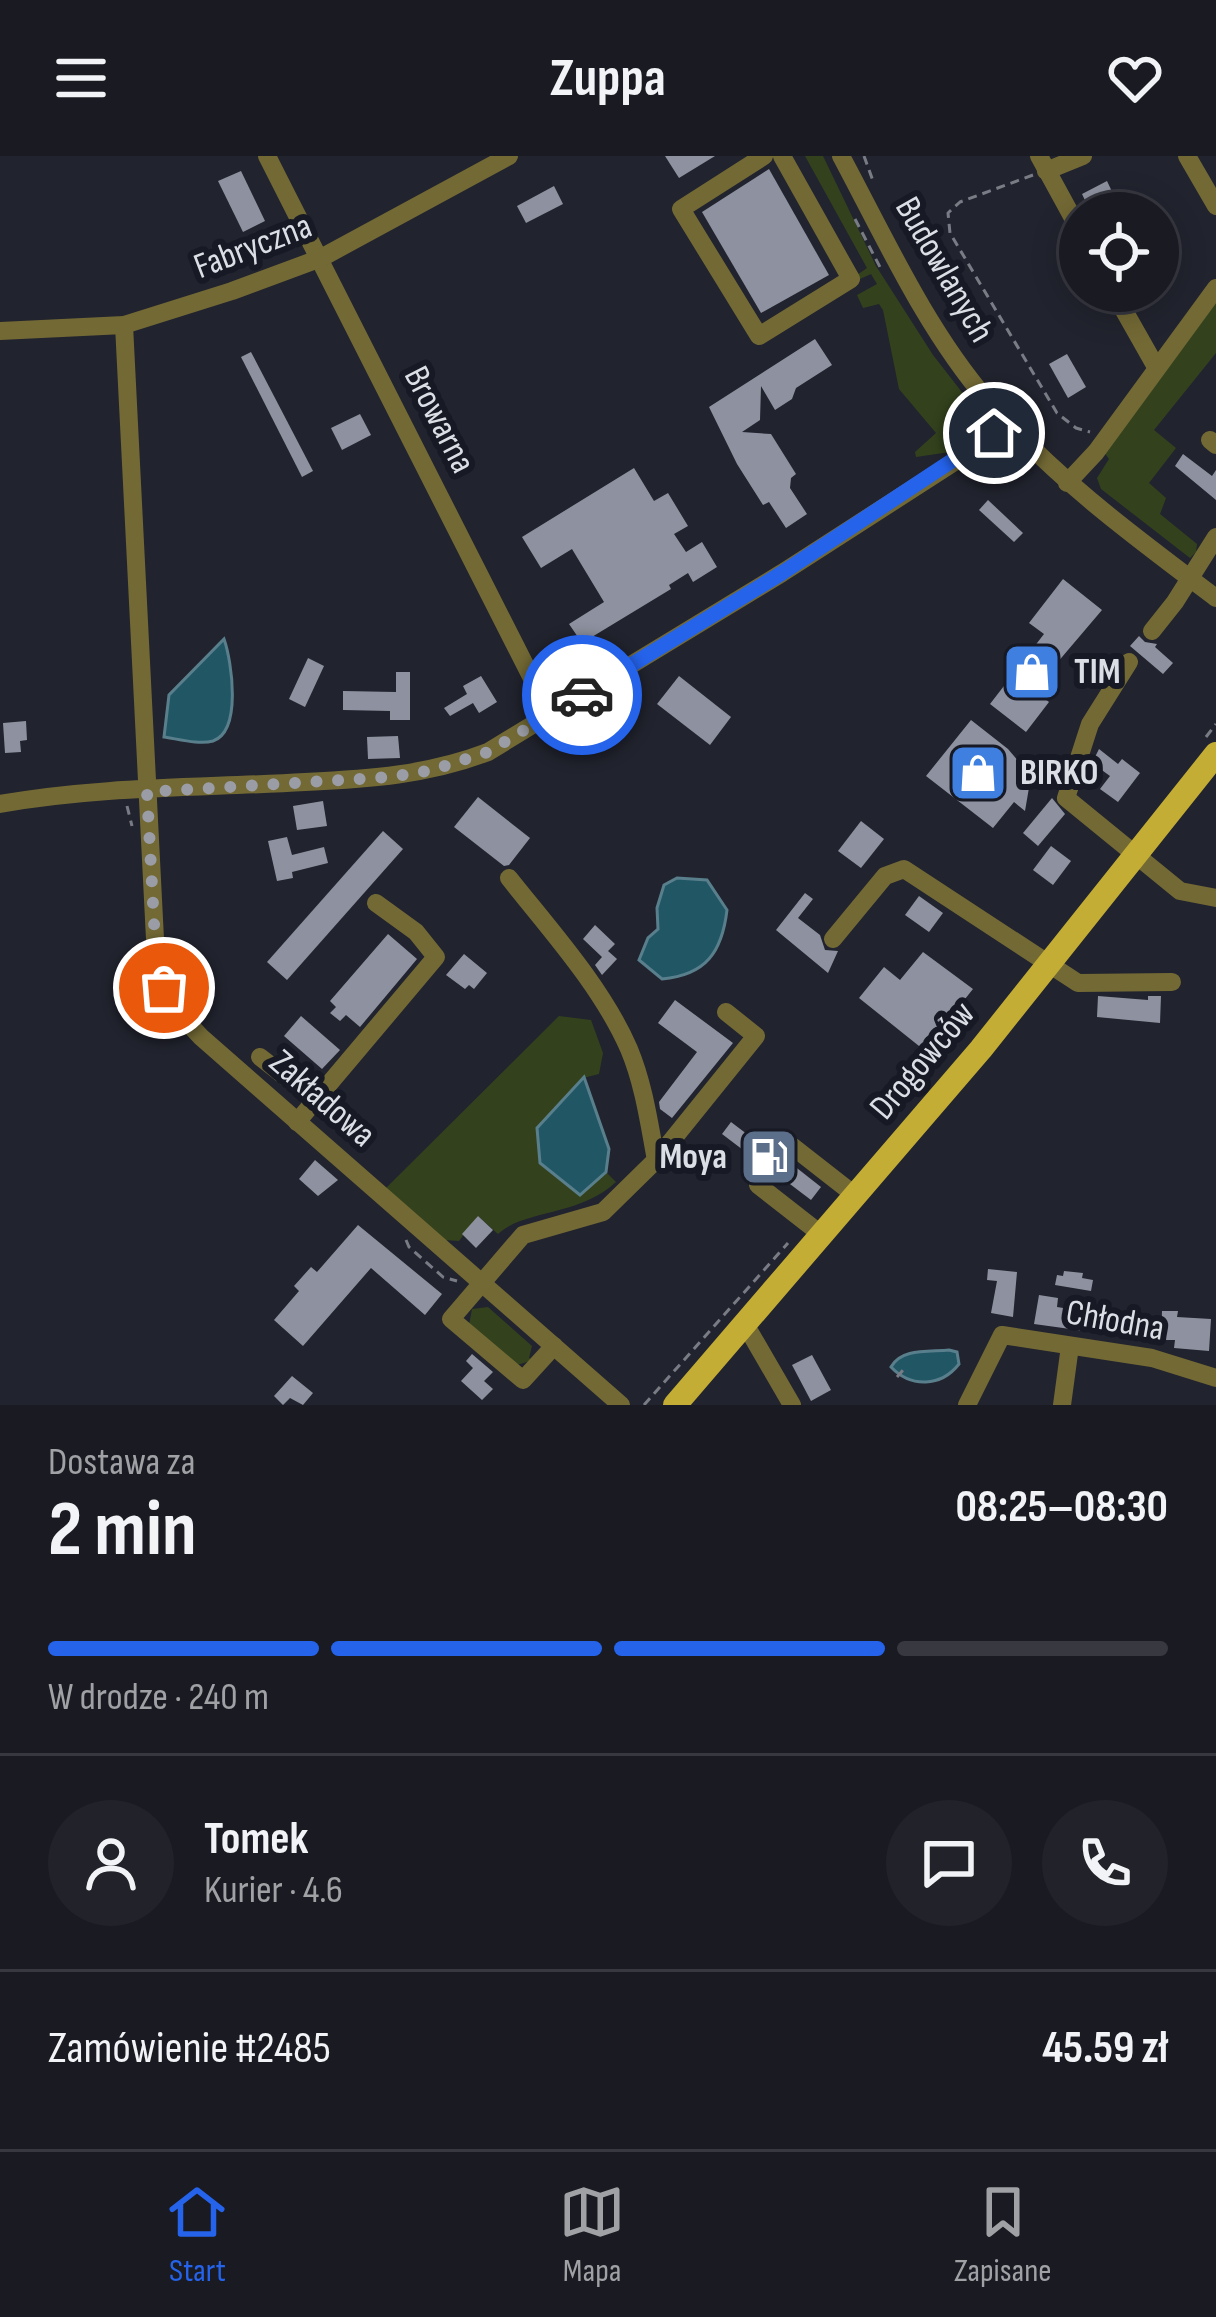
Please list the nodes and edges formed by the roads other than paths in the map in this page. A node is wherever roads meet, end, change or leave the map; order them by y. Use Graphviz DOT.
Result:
graph roads {
  1 [pos="267,156"];
  2 [pos="508,156"];
  3 [pos="764,156"];
  4 [pos="782,156"];
  5 [pos="841,156"];
  6 [pos="1083,156"];
  7 [pos="1187,156"];
  8 [pos="1042,163"];
  9 [pos="1059,193"];
  10 [pos="1216,206"];
  11 [pos="322,258"];
  12 [pos="1216,288"];
  13 [pos="1125,312"];
  14 [pos="124,326"];
  15 [pos="0,332"];
  16 [pos="1156,368"];
  17 [pos="1007,422"];
  18 [pos="1067,483"];
  19 [pos="1214,544"];
  20 [pos="1190,578"];
  21 [pos="1216,598"];
  22 [pos="1151,631"];
  23 [pos="1129,662"];
  24 [pos="550,714"];
  25 [pos="1216,754"];
  26 [pos="147,792"];
  27 [pos="0,804"];
  28 [pos="1137,854"];
  29 [pos="509,878"];
  30 [pos="1216,898"];
  31 [pos="376,903"];
  32 [pos="833,939"];
  33 [pos="1049,963"];
  34 [pos="1172,982"];
  35 [pos="726,1012"];
  36 [pos="260,1057"];
  37 [pos="315,1100"];
  38 [pos="297,1122"];
  39 [pos="656,1160"];
  40 [pos="856,1196"];
  41 [pos="822,1235"];
  42 [pos="478,1288"];
  43 [pos="745,1324"];
  44 [pos="554,1346"];
  45 [pos="1070,1346"];
  46 [pos="1216,1378"];
  47 [pos="622,1405"];
  48 [pos="675,1405"];
  49 [pos="792,1405"];
  50 [pos="968,1405"];
  51 [pos="1062,1405"];
  1 -- 11 [label="street, Browarna"];
  2 -- 11 [label="street, Fabryczna"];
  3 -- 4 [label="street"];
  5 -- 17 [label="street, Budowlanych"];
  6 -- 8 [label="street"];
  7 -- 10 [label="street"];
  8 -- 9 [label="street"];
  11 -- 14 [label="street, Fabryczna"];
  11 -- 24 [label="street, Browarna"];
  12 -- 16 [label="street"];
  13 -- 16 [label="street"];
  14 -- 15 [label="street, Fabryczna"];
  14 -- 26 [label="street, Zakładowa"];
  16 -- 18 [label="street"];
  17 -- 18 [label="street, Budowlanych"];
  17 -- 24 [label="street"];
  18 -- 20 [label="street, Budowlanych"];
  19 -- 20 [label="street"];
  20 -- 21 [label="street, Budowlanych"];
  20 -- 22 [label="street"];
  23 -- 28 [label="street"];
  24 -- 26 [label="street"];
  25 -- 28 [label="main road, Drogowców"];
  26 -- 27 [label="street"];
  26 -- 38 [label="street, Zakładowa"];
  28 -- 30 [label="street"];
  28 -- 33 [label="main road, Drogowców"];
  29 -- 39 [label="street"];
  31 -- 37 [label="street"];
  32 -- 33 [label="street"];
  33 -- 34 [label="street"];
  33 -- 40 [label="main road, Drogowców"];
  35 -- 39 [label="street"];
  36 -- 37 [label="street"];
  37 -- 38 [label="street"];
  38 -- 42 [label="street, Zakładowa"];
  39 -- 42 [label="street"];
  40 -- 41 [label="main road, Drogowców"];
  40 -- 41 [label="street"];
  41 -- 43 [label="main road, Drogowców"];
  42 -- 44 [label="street, Zakładowa"];
  42 -- 44 [label="street"];
  43 -- 48 [label="main road, Drogowców"];
  43 -- 49 [label="street"];
  44 -- 47 [label="street, Zakładowa"];
  45 -- 46 [label="street, Chłodna"];
  45 -- 50 [label="street, Chłodna"];
  45 -- 51 [label="street"];
}
